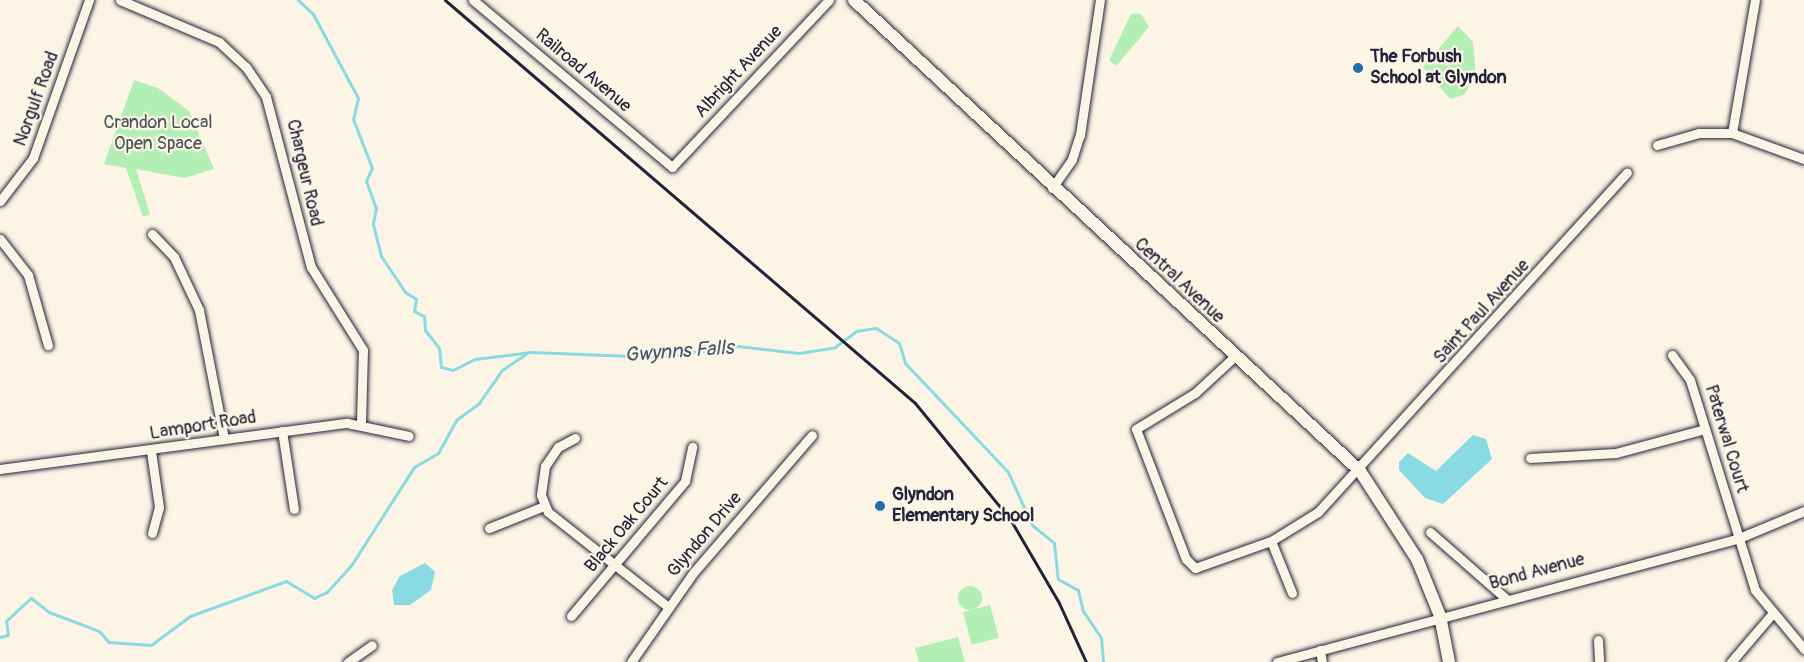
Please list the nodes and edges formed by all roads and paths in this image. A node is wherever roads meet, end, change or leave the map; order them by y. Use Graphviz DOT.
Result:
graph roads {
  1 [pos="90,0"];
  2 [pos="120,0"];
  3 [pos="473,0"];
  4 [pos="829,0"];
  5 [pos="854,0"];
  6 [pos="1100,0"];
  7 [pos="1755,0"];
  8 [pos="1732,133"];
  9 [pos="1657,145"];
  10 [pos="1804,159"];
  11 [pos="672,167"];
  12 [pos="1627,173"];
  13 [pos="1053,188"];
  14 [pos="0,201"];
  15 [pos="152,234"];
  16 [pos="0,239"];
  17 [pos="48,345"];
  18 [pos="1672,355"];
  19 [pos="1234,357"];
  20 [pos="361,423"];
  21 [pos="1705,429"];
  22 [pos="282,431"];
  23 [pos="812,435"];
  24 [pos="409,436"];
  25 [pos="575,438"];
  26 [pos="224,439"];
  27 [pos="692,447"];
  28 [pos="151,451"];
  29 [pos="1530,458"];
  30 [pos="0,469"];
  31 [pos="1360,471"];
  32 [pos="544,506"];
  33 [pos="294,509"];
  34 [pos="1804,511"];
  35 [pos="489,528"];
  36 [pos="1430,532"];
  37 [pos="152,533"];
  38 [pos="1739,537"];
  39 [pos="1271,541"];
  40 [pos="612,568"];
  41 [pos="1292,593"];
  42 [pos="1504,598"];
  43 [pos="667,606"];
  44 [pos="1772,614"];
  45 [pos="571,616"];
  46 [pos="1440,616"];
  47 [pos="1598,640"];
  48 [pos="372,645"];
  49 [pos="1804,649"];
  50 [pos="1320,650"];
  51 [pos="348,662"];
  52 [pos="631,662"];
  53 [pos="1277,662"];
  54 [pos="1322,662"];
  55 [pos="1449,662"];
  56 [pos="1599,662"];
  57 [pos="1731,662"];
  1 -- 14 [label="street, Norgulf Road"];
  2 -- 20 [label="street, Chargeur Road"];
  3 -- 11 [label="street, Railroad Avenue"];
  4 -- 11 [label="street, Albright Avenue"];
  5 -- 13 [label="main road, Central Avenue"];
  6 -- 13 [label="street"];
  7 -- 8 [label="street"];
  8 -- 9 [label="street"];
  8 -- 10 [label="street"];
  12 -- 31 [label="street, Saint Paul Avenue"];
  13 -- 19 [label="main road, Central Avenue"];
  15 -- 26 [label="street"];
  16 -- 17 [label="street"];
  18 -- 21 [label="street, Paterwal Court"];
  19 -- 31 [label="main road, Central Avenue"];
  19 -- 39 [label="street, Saint Paul Avenue"];
  20 -- 22 [label="street, Lamport Road"];
  20 -- 24 [label="street, Lamport Road"];
  21 -- 29 [label="street"];
  21 -- 38 [label="street, Paterwal Court"];
  22 -- 26 [label="street, Lamport Road"];
  22 -- 33 [label="street"];
  23 -- 43 [label="street, Glyndon Drive"];
  25 -- 32 [label="street"];
  26 -- 28 [label="street, Lamport Road"];
  27 -- 40 [label="street, Black Oak Court"];
  28 -- 30 [label="street, Lamport Road"];
  28 -- 37 [label="street"];
  31 -- 39 [label="street, Saint Paul Avenue"];
  31 -- 46 [label="main road, Central Avenue"];
  32 -- 35 [label="street"];
  32 -- 40 [label="street"];
  34 -- 38 [label="street, Bond Avenue"];
  36 -- 42 [label="street"];
  38 -- 42 [label="street, Bond Avenue"];
  38 -- 44 [label="street, Paterwal Court"];
  39 -- 41 [label="street"];
  40 -- 43 [label="street"];
  40 -- 45 [label="street, Black Oak Court"];
  42 -- 46 [label="street, Bond Avenue"];
  43 -- 52 [label="street, Glyndon Drive"];
  44 -- 49 [label="street, Paterwal Court"];
  44 -- 57 [label="street"];
  46 -- 50 [label="street, Bond Avenue"];
  46 -- 55 [label="main road, Central Avenue"];
  47 -- 56 [label="street"];
  48 -- 51 [label="street"];
  50 -- 53 [label="street, Bond Avenue"];
  50 -- 54 [label="street"];
}
